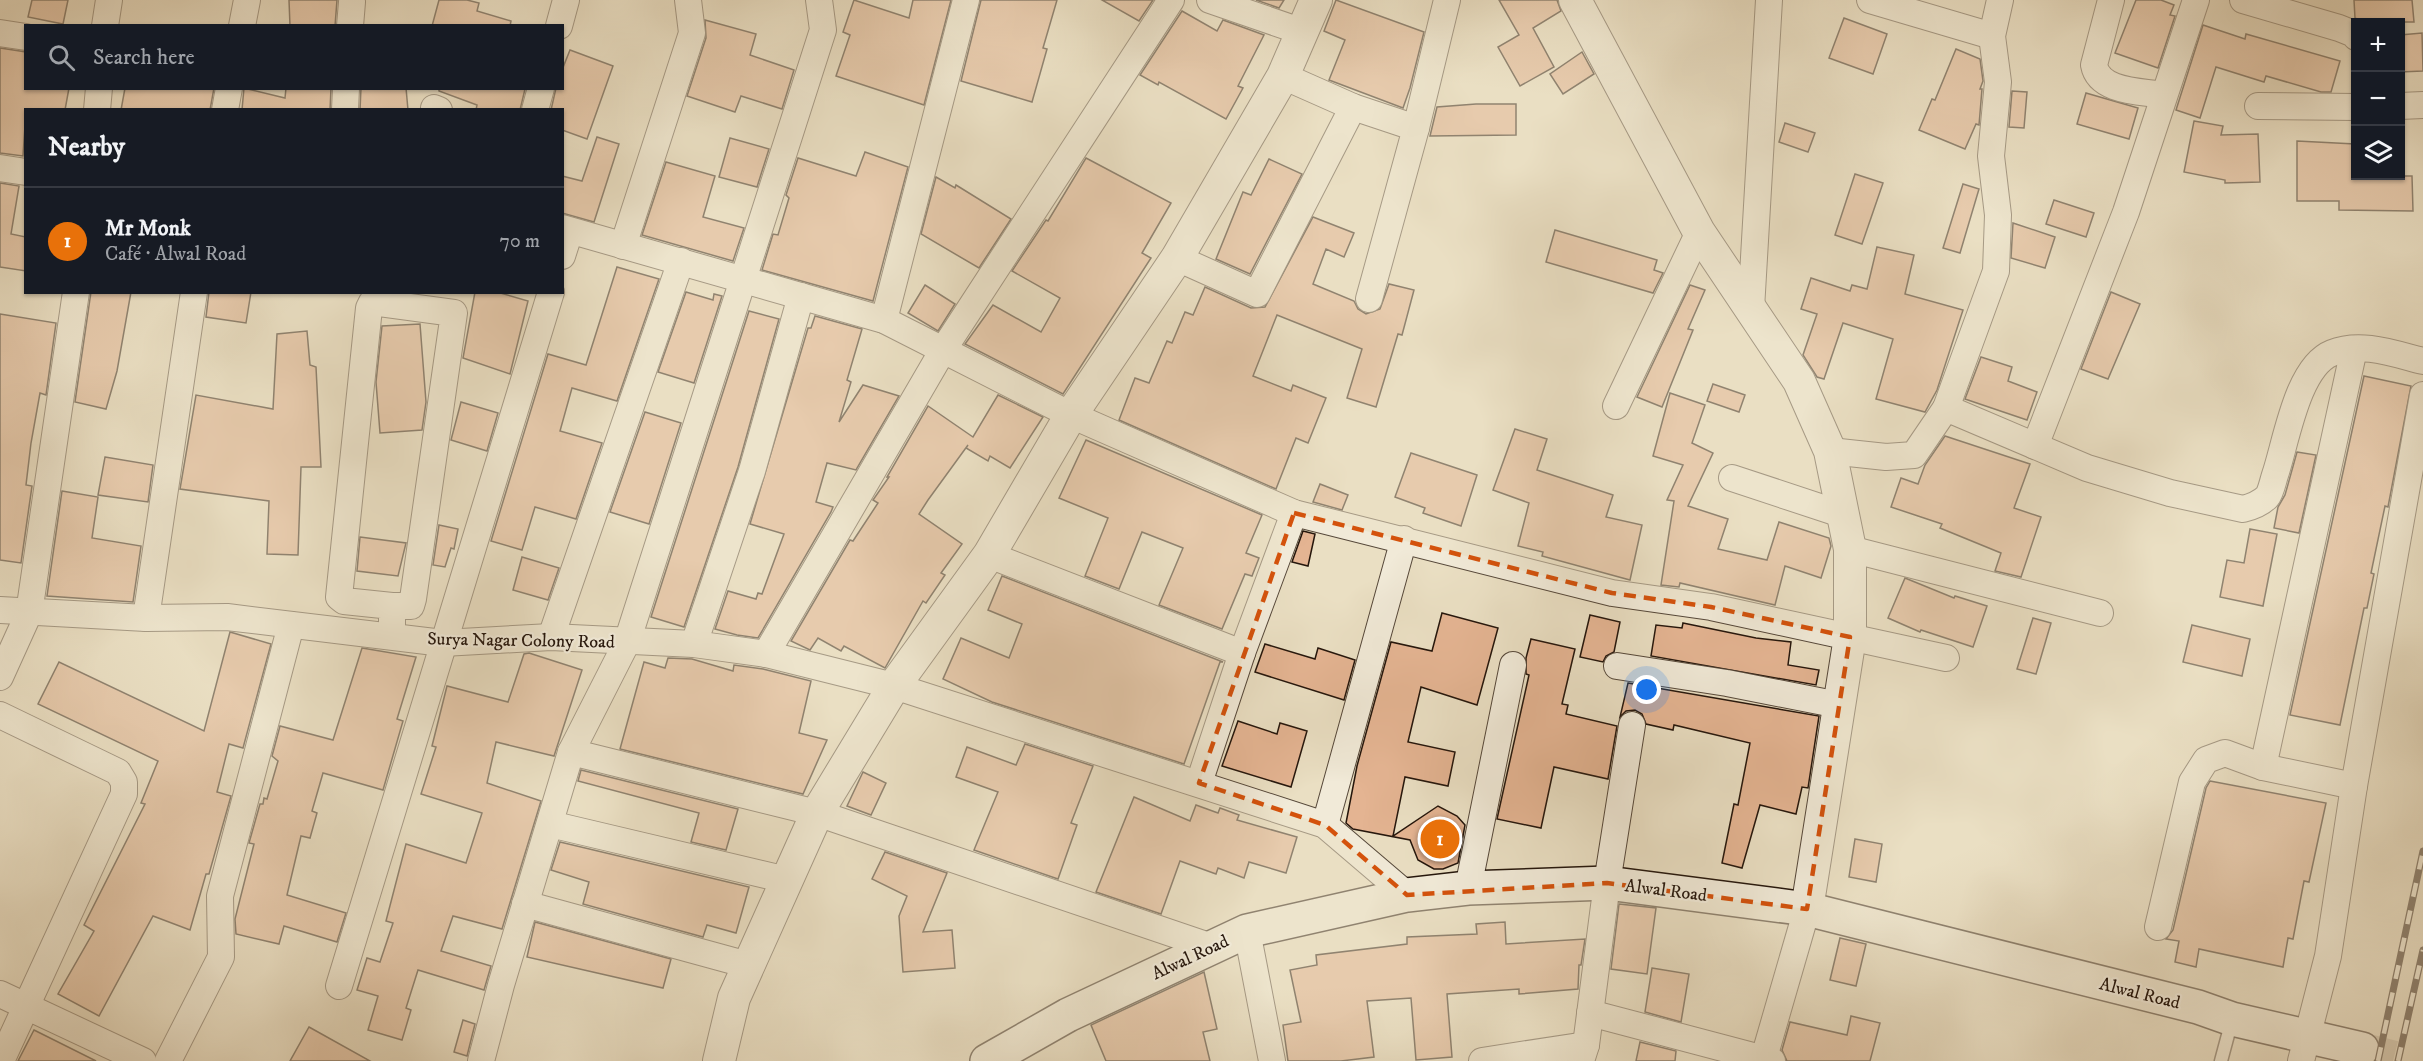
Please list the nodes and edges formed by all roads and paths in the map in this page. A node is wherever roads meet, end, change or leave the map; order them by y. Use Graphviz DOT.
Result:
graph roads {
  1 [pos="109,0"];
  2 [pos="247,0"];
  3 [pos="566,0"];
  4 [pos="688,0"];
  5 [pos="819,0"];
  6 [pos="966,0"];
  7 [pos="1171,0"];
  8 [pos="1210,0"];
  9 [pos="1316,0"];
  10 [pos="1448,0"];
  11 [pos="1575,0"];
  12 [pos="1769,0"];
  13 [pos="1870,0"];
  14 [pos="2000,0"];
  15 [pos="2111,0"];
  16 [pos="2196,0"];
  17 [pos="2242,0"];
  18 [pos="105,24"];
  19 [pos="242,24"];
  20 [pos="560,24"];
  21 [pos="1303,32"];
  22 [pos="0,33"];
  23 [pos="2351,33"];
  24 [pos="1992,36"];
  25 [pos="24,37"];
  26 [pos="1283,76"];
  27 [pos="99,90"];
  28 [pos="229,90"];
  29 [pos="346,90"];
  30 [pos="540,90"];
  31 [pos="2163,95"];
  32 [pos="2423,105"];
  33 [pos="2258,106"];
  34 [pos="2351,106"];
  35 [pos="2405,106"];
  36 [pos="1353,107"];
  37 [pos="97,108"];
  38 [pos="225,108"];
  39 [pos="345,108"];
  40 [pos="536,108"];
  41 [pos="1416,128"];
  42 [pos="0,168"];
  43 [pos="24,172"];
  44 [pos="566,230"];
  45 [pos="1699,231"];
  46 [pos="623,246"];
  47 [pos="1177,258"];
  48 [pos="681,261"];
  49 [pos="745,280"];
  50 [pos="76,294"];
  51 [pos="194,294"];
  52 [pos="550,294"];
  53 [pos="801,296"];
  54 [pos="1369,299"];
  55 [pos="1750,309"];
  56 [pos="884,320"];
  57 [pos="2354,349"];
  58 [pos="943,350"];
  59 [pos="2423,361"];
  60 [pos="2423,395"];
  61 [pos="1616,406"];
  62 [pos="1946,408"];
  63 [pos="1071,415"];
  64 [pos="2035,446"];
  65 [pos="1830,452"];
  66 [pos="1732,478"];
  67 [pos="1294,513"];
  68 [pos="1844,515"];
  69 [pos="1404,539"];
  70 [pos="1850,549"];
  71 [pos="989,555"];
  72 [pos="392,606"];
  73 [pos="0,610"];
  74 [pos="29,613"];
  75 [pos="2100,613"];
  76 [pos="146,618"];
  77 [pos="291,625"];
  78 [pos="392,636"];
  79 [pos="1850,637"];
  80 [pos="551,638"];
  81 [pos="627,642"];
  82 [pos="443,643"];
  83 [pos="694,644"];
  84 [pos="1242,653"];
  85 [pos="766,654"];
  86 [pos="1946,658"];
  87 [pos="1513,665"];
  88 [pos="1617,666"];
  89 [pos="0,677"];
  90 [pos="894,686"];
  91 [pos="1839,705"];
  92 [pos="0,715"];
  93 [pos="1632,725"];
  94 [pos="572,752"];
  95 [pos="2263,767"];
  96 [pos="1198,783"];
  97 [pos="2354,786"];
  98 [pos="817,813"];
  99 [pos="550,824"];
  100 [pos="1325,825"];
  101 [pos="787,880"];
  102 [pos="1607,883"];
  103 [pos="1468,888"];
  104 [pos="1407,895"];
  105 [pos="525,904"];
  106 [pos="1807,909"];
  107 [pos="2158,927"];
  108 [pos="1247,932"];
  109 [pos="1212,946"];
  110 [pos="748,964"];
  111 [pos="339,986"];
  112 [pos="0,994"];
  113 [pos="25,1006"];
  114 [pos="1590,1013"];
  115 [pos="2232,1018"];
  116 [pos="2304,1049"];
  117 [pos="2362,1049"];
  118 [pos="1583,1053"];
  119 [pos="1766,1060"];
  120 [pos="1,1061"];
  121 [pos="143,1061"];
  122 [pos="168,1061"];
  123 [pos="481,1061"];
  124 [pos="718,1061"];
  125 [pos="987,1061"];
  126 [pos="1272,1061"];
  127 [pos="1482,1061"];
  128 [pos="2221,1061"];
  1 -- 18 [label="street"];
  2 -- 19 [label="street"];
  3 -- 20 [label="street"];
  4 -- 46 [label="street"];
  5 -- 49 [label="street"];
  6 -- 56 [label="street"];
  7 -- 58 [label="street"];
  8 -- 21 [label="street"];
  9 -- 21 [label="street"];
  10 -- 41 [label="street"];
  11 -- 45 [label="street"];
  12 -- 55 [label="street"];
  13 -- 24 [label="street"];
  14 -- 24 [label="street"];
  15 -- 31 [label="street"];
  16 -- 31 [label="street"];
  17 -- 23 [label="street"];
  21 -- 26 [label="street"];
  22 -- 25 [label="street"];
  24 -- 62 [label="street"];
  26 -- 36 [label="street"];
  26 -- 47 [label="street"];
  27 -- 37 [label="street"];
  28 -- 38 [label="street"];
  29 -- 39 [label="street"];
  30 -- 40 [label="street"];
  31 -- 64 [label="street"];
  32 -- 35 [label="street"];
  33 -- 34 [label="street"];
  36 -- 41 [label="street"];
  36 -- 47 [label="street"];
  41 -- 54 [label="street"];
  42 -- 43 [label="street"];
  44 -- 46 [label="street"];
  45 -- 55 [label="street"];
  45 -- 61 [label="street"];
  46 -- 48 [label="street"];
  47 -- 63 [label="street"];
  48 -- 49 [label="street"];
  48 -- 80 [label="street"];
  49 -- 53 [label="street"];
  49 -- 81 [label="street"];
  50 -- 74 [label="street"];
  51 -- 76 [label="street"];
  52 -- 82 [label="street"];
  53 -- 56 [label="street"];
  53 -- 83 [label="street"];
  55 -- 65 [label="street"];
  56 -- 58 [label="street"];
  57 -- 59 [label="street"];
  57 -- 64 [label="street"];
  57 -- 95 [label="street"];
  58 -- 63 [label="street"];
  58 -- 85 [label="street"];
  60 -- 97 [label="street"];
  62 -- 64 [label="street"];
  62 -- 65 [label="street"];
  63 -- 67 [label="street"];
  63 -- 71 [label="street"];
  65 -- 68 [label="street"];
  66 -- 68 [label="street"];
  67 -- 69 [label="street"];
  67 -- 84 [label="street"];
  68 -- 70 [label="street"];
  69 -- 79 [label="street"];
  69 -- 100 [label="street"];
  70 -- 75 [label="street"];
  70 -- 79 [label="street"];
  71 -- 84 [label="street"];
  71 -- 90 [label="street"];
  72 -- 72 [label="street"];
  72 -- 78 [label="street"];
  73 -- 74 [label="street, Surya Nagar Colony Road"];
  74 -- 76 [label="street, Surya Nagar Colony Road"];
  74 -- 89 [label="street"];
  76 -- 77 [label="street, Surya Nagar Colony Road"];
  77 -- 78 [label="street, Surya Nagar Colony Road"];
  77 -- 122 [label="street"];
  78 -- 82 [label="street, Surya Nagar Colony Road"];
  79 -- 86 [label="street"];
  79 -- 91 [label="street"];
  80 -- 81 [label="street, Surya Nagar Colony Road"];
  80 -- 82 [label="street, Surya Nagar Colony Road"];
  81 -- 83 [label="street, Surya Nagar Colony Road"];
  81 -- 94 [label="street"];
  82 -- 111 [label="street"];
  83 -- 85 [label="street, Surya Nagar Colony Road"];
  84 -- 96 [label="street"];
  85 -- 90 [label="street, Surya Nagar Colony Road"];
  87 -- 103 [label="street"];
  88 -- 91 [label="street"];
  90 -- 96 [label="street, Surya Nagar Colony Road"];
  90 -- 98 [label="street"];
  91 -- 106 [label="street"];
  92 -- 113 [label="street"];
  93 -- 102 [label="street"];
  94 -- 98 [label="street"];
  94 -- 99 [label="street"];
  95 -- 97 [label="street"];
  95 -- 107 [label="street"];
  96 -- 100 [label="street, Surya Nagar Colony Road"];
  97 -- 116 [label="street"];
  98 -- 101 [label="street"];
  98 -- 109 [label="street"];
  99 -- 101 [label="street"];
  99 -- 105 [label="street"];
  100 -- 104 [label="street"];
  101 -- 110 [label="street"];
  102 -- 103 [label="main road, Alwal Road"];
  102 -- 106 [label="main road, Alwal Road"];
  102 -- 114 [label="street"];
  103 -- 104 [label="main road, Alwal Road"];
  104 -- 108 [label="main road, Alwal Road"];
  105 -- 110 [label="street"];
  105 -- 123 [label="street"];
  106 -- 115 [label="main road, Alwal Road"];
  106 -- 119 [label="street"];
  108 -- 109 [label="main road, Alwal Road"];
  108 -- 126 [label="street"];
  109 -- 125 [label="main road, Alwal Road"];
  110 -- 124 [label="street"];
  112 -- 113 [label="street"];
  113 -- 120 [label="street"];
  113 -- 121 [label="street"];
  114 -- 118 [label="street"];
  114 -- 119 [label="street"];
  115 -- 116 [label="main road, Alwal Road"];
  115 -- 128 [label="lane"];
  116 -- 117 [label="main road, Alwal Road"];
  118 -- 127 [label="street"];
}
